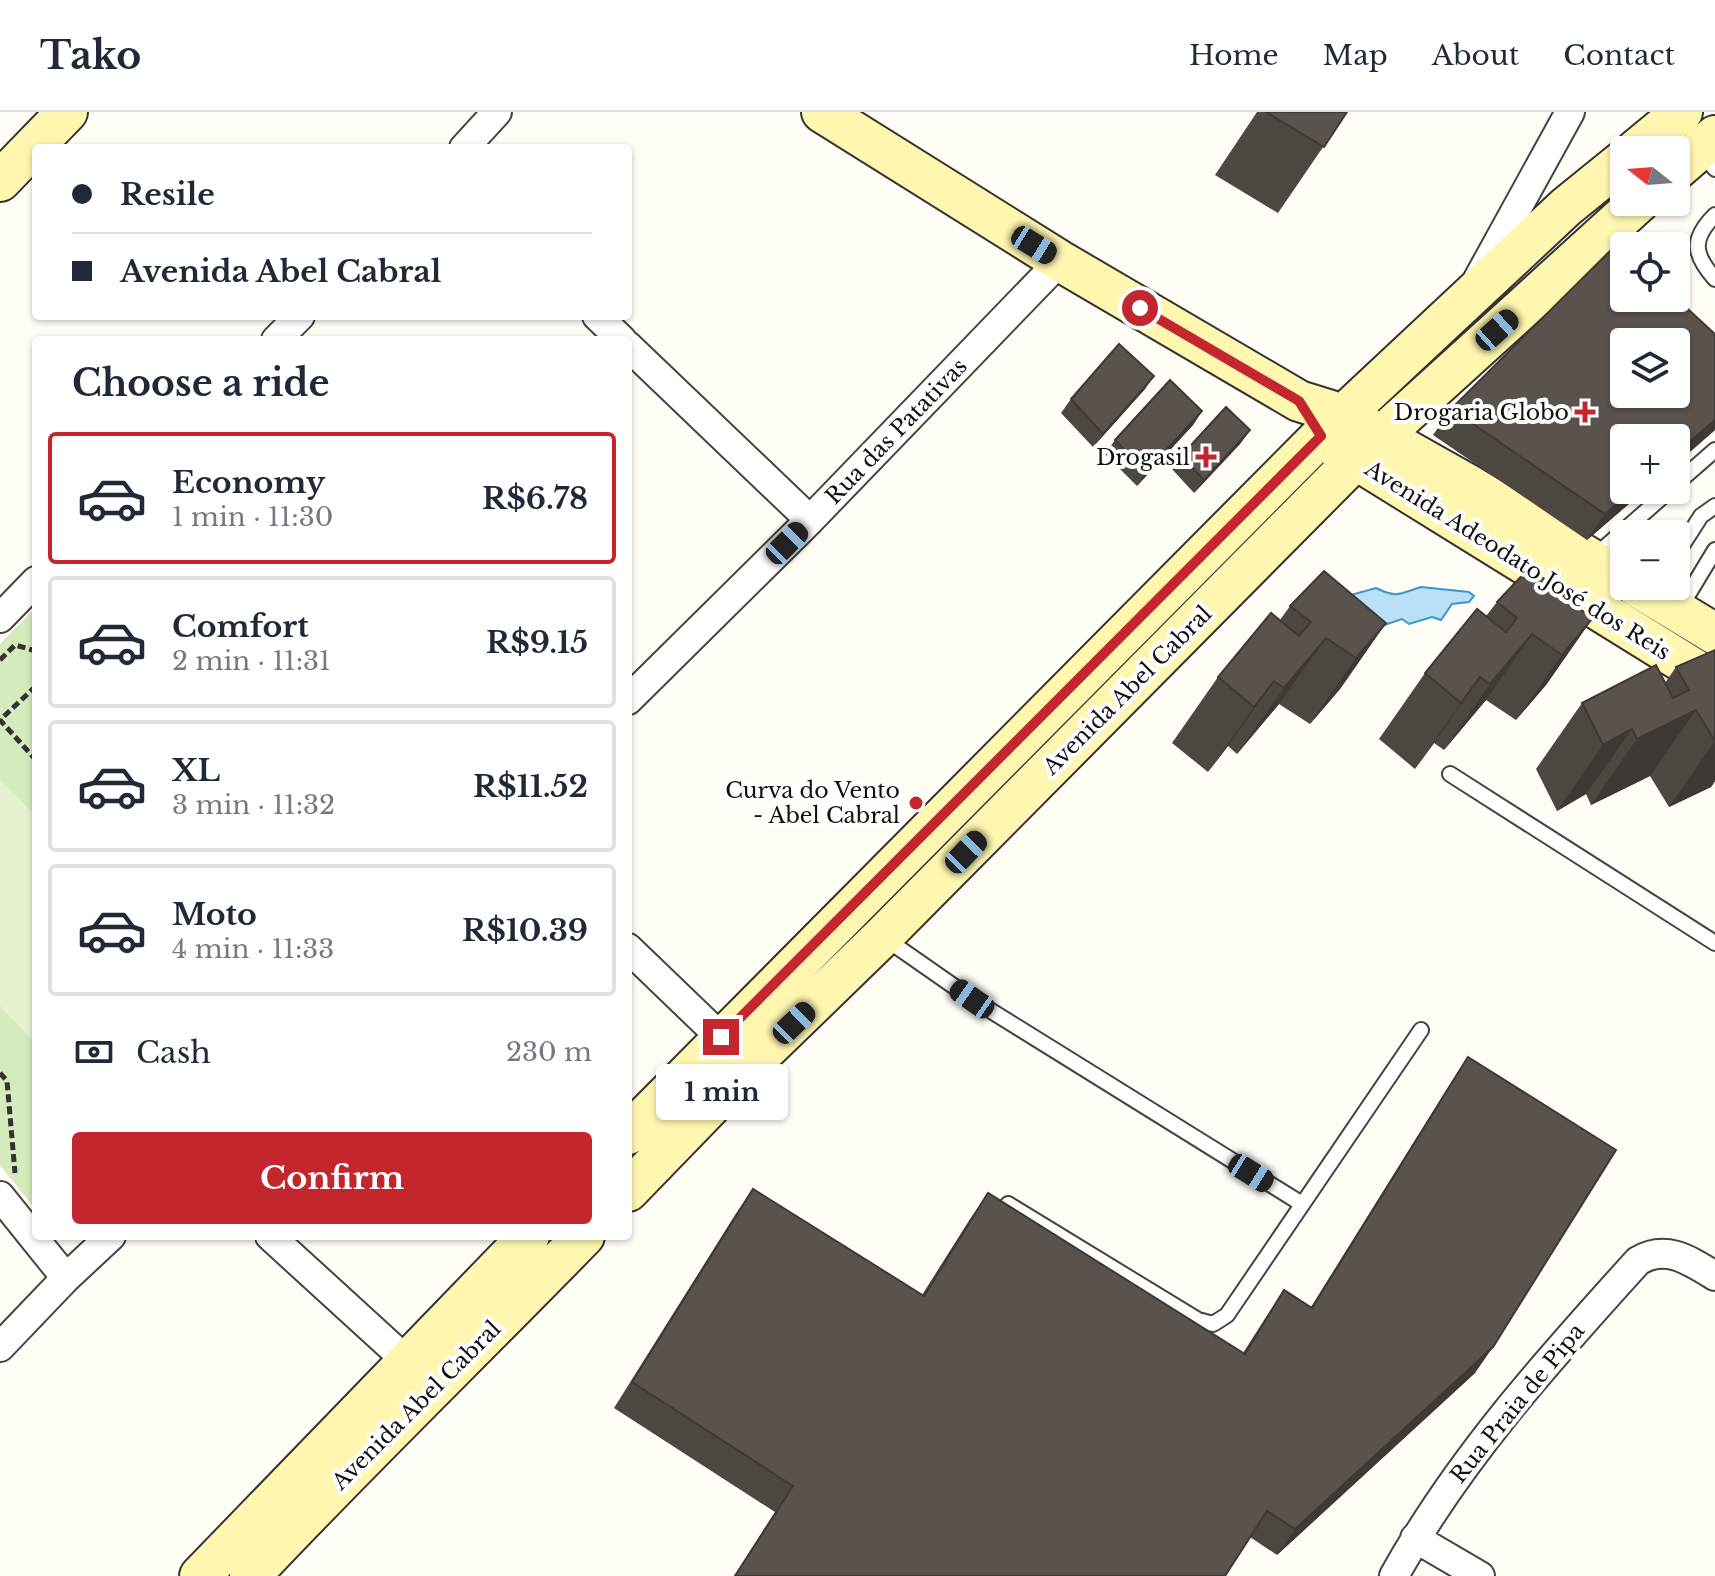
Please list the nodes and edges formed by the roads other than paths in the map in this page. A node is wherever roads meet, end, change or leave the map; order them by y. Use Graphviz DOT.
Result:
graph roads {
  1 [pos="497,112"];
  2 [pos="822,112"];
  3 [pos="1570,112"];
  4 [pos="1682,112"];
  5 [pos="57,115"];
  6 [pos="1653,136"];
  7 [pos="468,144"];
  8 [pos="1610,171"];
  9 [pos="0,181"];
  10 [pos="1566,207"];
  11 [pos="1715,215"];
  12 [pos="1625,216"];
  13 [pos="1060,261"];
  14 [pos="1579,261"];
  15 [pos="1715,279"];
  16 [pos="1466,300"];
  17 [pos="296,320"];
  18 [pos="601,320"];
  19 [pos="280,336"];
  20 [pos="618,336"];
  21 [pos="632,350"];
  22 [pos="1332,426"];
  23 [pos="1367,448"];
  24 [pos="1715,450"];
  25 [pos="1690,472"];
  26 [pos="1715,506"];
  27 [pos="810,520"];
  28 [pos="1690,533"];
  29 [pos="1715,550"];
  30 [pos="1690,562"];
  31 [pos="1610,567"];
  32 [pos="32,584"];
  33 [pos="1661,600"];
  34 [pos="5,602"];
  35 [pos="1715,634"];
  36 [pos="1715,682"];
  37 [pos="632,696"];
  38 [pos="1450,774"];
  39 [pos="883,936"];
  40 [pos="1715,943"];
  41 [pos="632,952"];
  42 [pos="1421,1030"];
  43 [pos="721,1037"];
  44 [pos="749,1066"];
  45 [pos="632,1130"];
  46 [pos="8,1185"];
  47 [pos="632,1187"];
  48 [pos="1008,1204"];
  49 [pos="1302,1204"];
  50 [pos="32,1223"];
  51 [pos="42,1240"];
  52 [pos="107,1240"];
  53 [pos="274,1240"];
  54 [pos="526,1240"];
  55 [pos="579,1240"];
  56 [pos="1715,1276"];
  57 [pos="66,1278"];
  58 [pos="0,1347"];
  59 [pos="422,1374"];
  60 [pos="1415,1538"];
  61 [pos="200,1576"];
  62 [pos="250,1576"];
  63 [pos="1394,1576"];
  64 [pos="1480,1576"];
  1 -- 7 [label="street"];
  2 -- 13 [label="main road, Avenida Adeodato José dos Reis"];
  3 -- 16 [label="street"];
  4 -- 6 [label="main road"];
  5 -- 9 [label="main road"];
  8 -- 10 [label="main road, Avenida Abel Cabral"];
  10 -- 14 [label="main road"];
  10 -- 16 [label="main road, Avenida Abel Cabral"];
  11 -- 15 [label="lane"];
  12 -- 14 [label="main road, Avenida Abel Cabral"];
  13 -- 22 [label="main road, Avenida Adeodato José dos Reis"];
  13 -- 27 [label="street, Rua das Patativas"];
  14 -- 23 [label="main road, Avenida Abel Cabral"];
  16 -- 22 [label="main road, Avenida Abel Cabral"];
  17 -- 19 [label="street"];
  18 -- 20 [label="street"];
  21 -- 27 [label="street"];
  22 -- 23 [label="main road, Avenida Adeodato José dos Reis"];
  22 -- 43 [label="main road, Avenida Abel Cabral"];
  23 -- 31 [label="main road, Avenida Adeodato José dos Reis"];
  23 -- 36 [label="main road, Avenida Adeodato José dos Reis"];
  23 -- 39 [label="main road, Avenida Abel Cabral"];
  24 -- 25 [label="lane"];
  26 -- 28 [label="lane"];
  27 -- 37 [label="street, Rua das Patativas"];
  29 -- 30 [label="lane"];
  32 -- 34 [label="street"];
  33 -- 35 [label="main road, Avenida Adeodato José dos Reis"];
  38 -- 40 [label="lane"];
  39 -- 44 [label="main road, Avenida Abel Cabral"];
  39 -- 49 [label="lane"];
  41 -- 43 [label="street"];
  42 -- 49 [label="lane"];
  43 -- 44 [label="street"];
  43 -- 45 [label="main road, Avenida Abel Cabral"];
  44 -- 47 [label="main road, Avenida Abel Cabral"];
  46 -- 50 [label="street"];
  48 -- 49 [label="lane"];
  51 -- 57 [label="street"];
  52 -- 57 [label="street"];
  53 -- 59 [label="street"];
  54 -- 59 [label="main road, Avenida Abel Cabral"];
  55 -- 59 [label="main road, Avenida Abel Cabral"];
  56 -- 60 [label="street, Rua Praia de Pipa"];
  57 -- 58 [label="street"];
  59 -- 61 [label="main road, Avenida Abel Cabral"];
  59 -- 62 [label="main road, Avenida Abel Cabral"];
  60 -- 63 [label="street, Rua Praia de Pipa"];
  60 -- 64 [label="street"];
}
